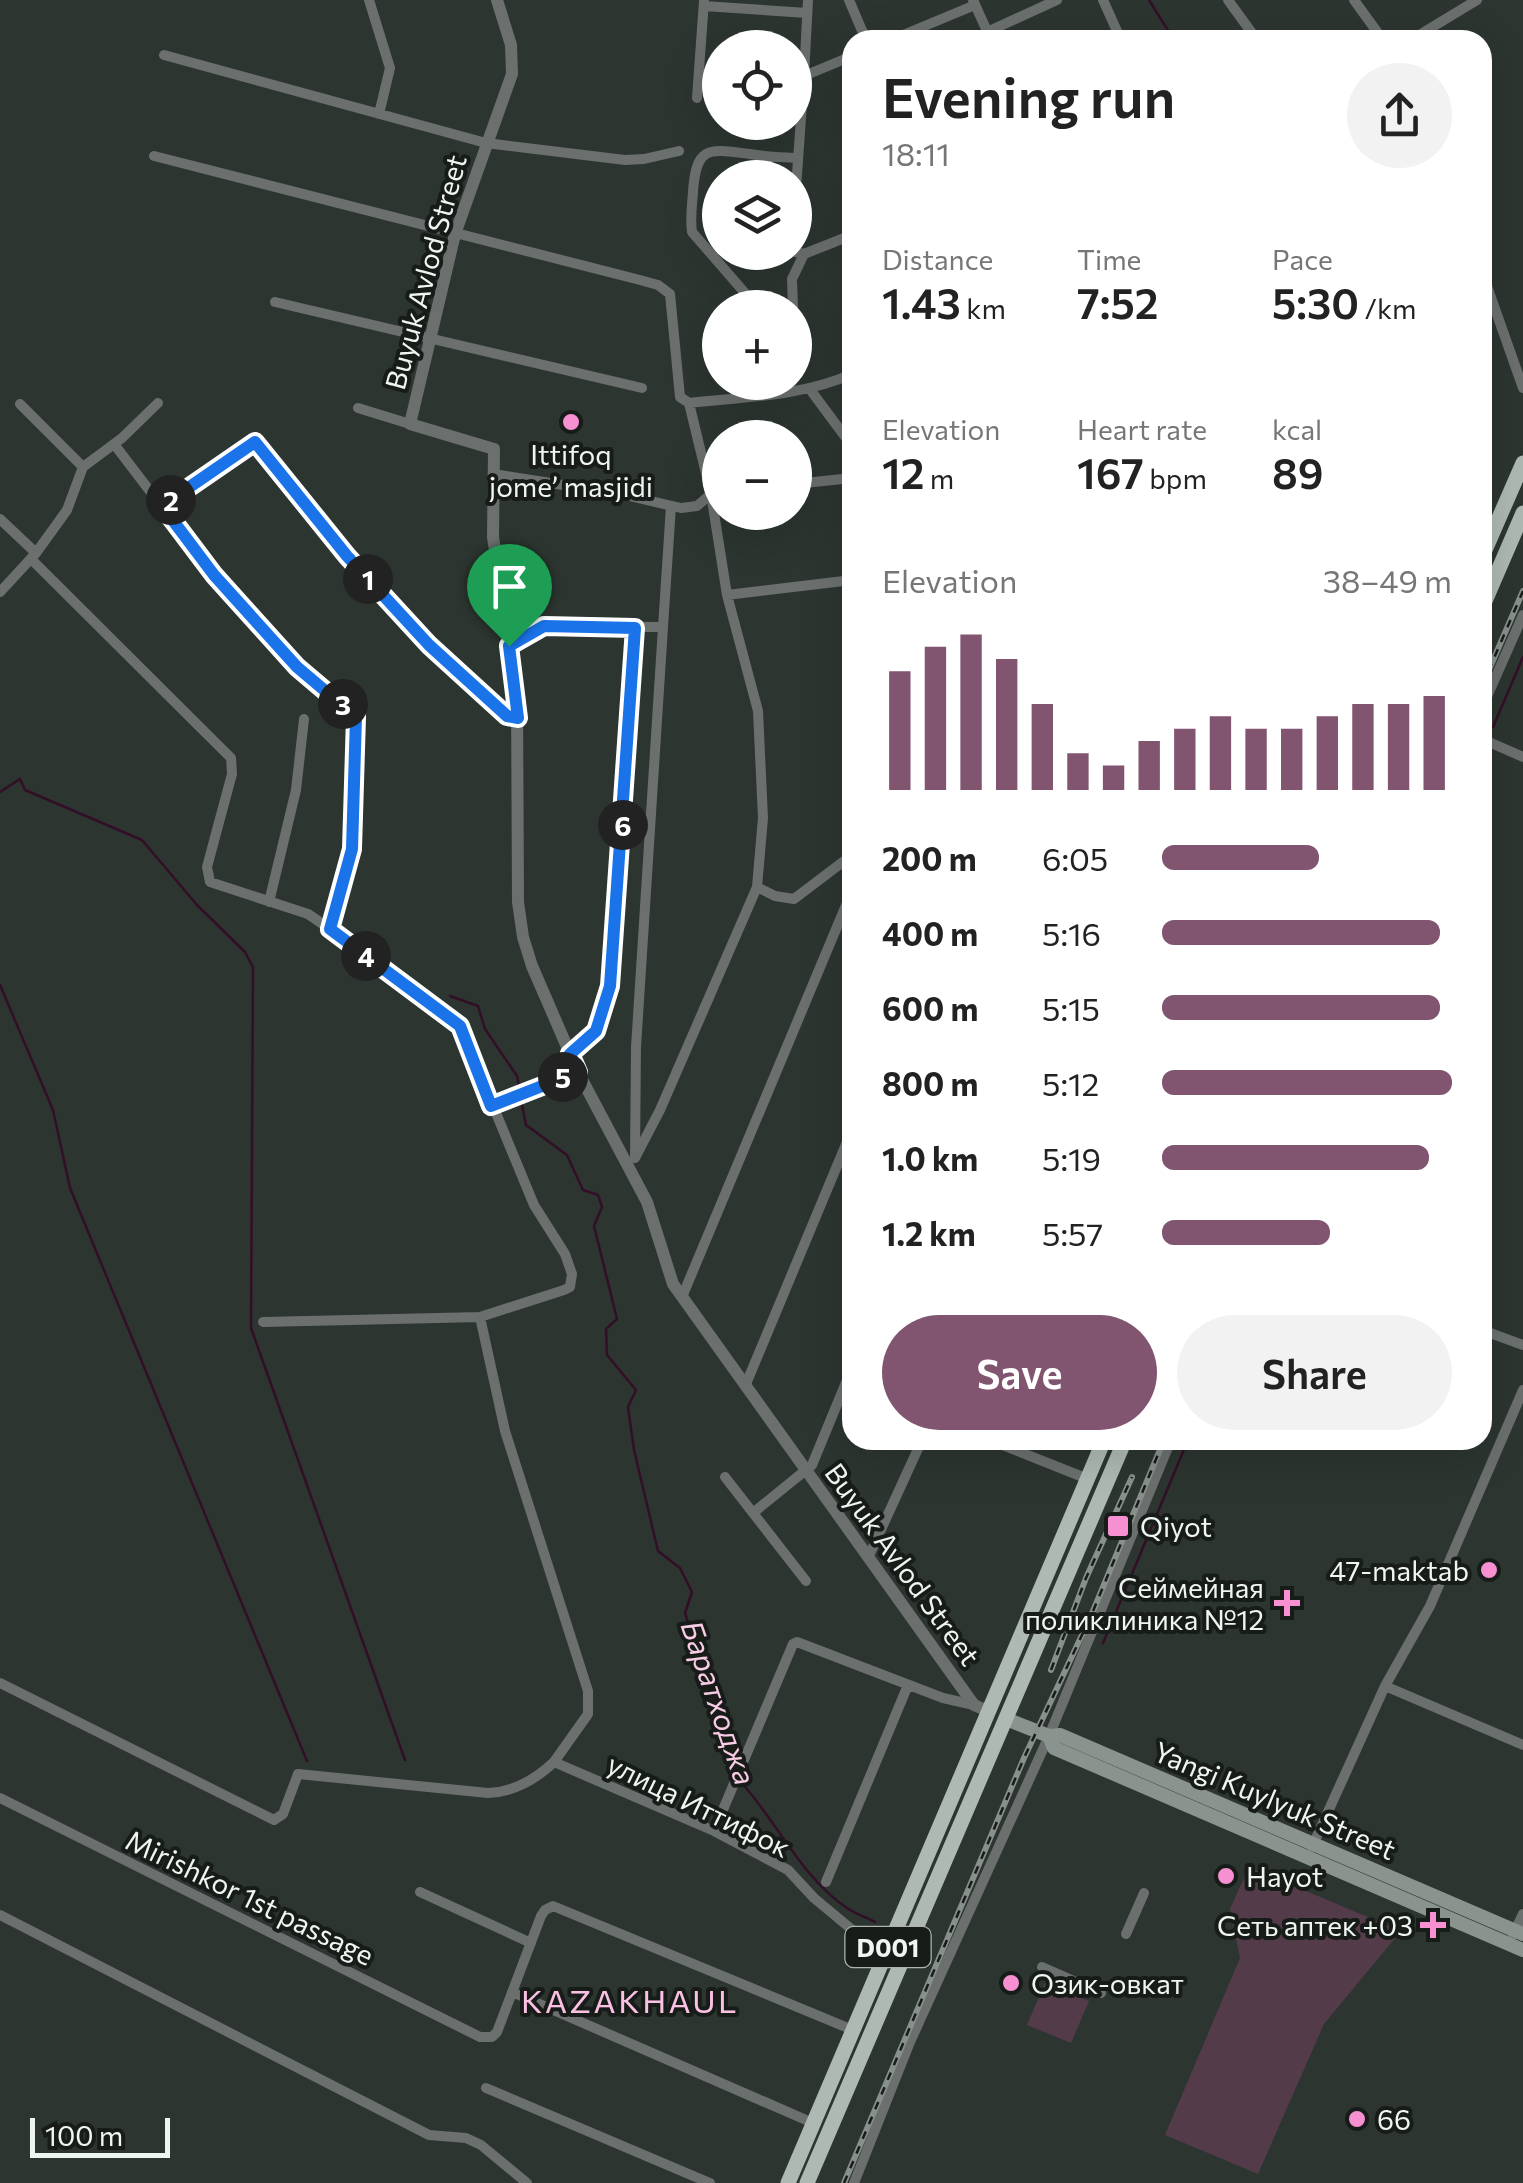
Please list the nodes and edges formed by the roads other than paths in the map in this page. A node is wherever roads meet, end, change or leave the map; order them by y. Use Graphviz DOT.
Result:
graph roads {
  1 [pos="369,0"];
  2 [pos="497,0"];
  3 [pos="808,0"];
  4 [pos="849,0"];
  5 [pos="1057,0"];
  6 [pos="1104,0"];
  7 [pos="1228,0"];
  8 [pos="1354,0"];
  9 [pos="1477,0"];
  10 [pos="974,2"];
  11 [pos="704,3"];
  12 [pos="808,13"];
  13 [pos="807,30"];
  14 [pos="862,30"];
  15 [pos="913,30"];
  16 [pos="986,30"];
  17 [pos="1000,30"];
  18 [pos="1117,30"];
  19 [pos="1250,30"];
  20 [pos="1376,30"];
  21 [pos="1428,30"];
  22 [pos="164,55"];
  23 [pos="842,60"];
  24 [pos="812,73"];
  25 [pos="697,98"];
  26 [pos="380,114"];
  27 [pos="799,140"];
  28 [pos="486,142"];
  29 [pos="678,151"];
  30 [pos="154,156"];
  31 [pos="798,158"];
  32 [pos="455,234"];
  33 [pos="842,238"];
  34 [pos="812,249"];
  35 [pos="742,290"];
  36 [pos="1492,300"];
  37 [pos="274,302"];
  38 [pos="430,336"];
  39 [pos="842,377"];
  40 [pos="812,387"];
  41 [pos="642,388"];
  42 [pos="1523,388"];
  43 [pos="812,392"];
  44 [pos="719,400"];
  45 [pos="20,404"];
  46 [pos="158,404"];
  47 [pos="689,404"];
  48 [pos="358,408"];
  49 [pos="410,424"];
  50 [pos="842,433"];
  51 [pos="114,444"];
  52 [pos="702,447"];
  53 [pos="1523,463"];
  54 [pos="83,467"];
  55 [pos="493,474"];
  56 [pos="842,479"];
  57 [pos="812,482"];
  58 [pos="702,503"];
  59 [pos="162,506"];
  60 [pos="671,506"];
  61 [pos="1503,510"];
  62 [pos="1522,515"];
  63 [pos="0,519"];
  64 [pos="720,530"];
  65 [pos="1492,535"];
  66 [pos="34,556"];
  67 [pos="842,581"];
  68 [pos="1492,585"];
  69 [pos="0,592"];
  70 [pos="726,596"];
  71 [pos="1523,616"];
  72 [pos="635,628"];
  73 [pos="663,628"];
  74 [pos="509,646"];
  75 [pos="1492,686"];
  76 [pos="518,718"];
  77 [pos="304,719"];
  78 [pos="1492,744"];
  79 [pos="1523,758"];
  80 [pos="842,864"];
  81 [pos="835,871"];
  82 [pos="842,880"];
  83 [pos="756,887"];
  84 [pos="268,902"];
  85 [pos="842,916"];
  86 [pos="330,929"];
  87 [pos="570,1054"];
  88 [pos="578,1072"];
  89 [pos="491,1106"];
  90 [pos="842,1154"];
  91 [pos="634,1165"];
  92 [pos="682,1296"];
  93 [pos="480,1317"];
  94 [pos="263,1322"];
  95 [pos="1492,1333"];
  96 [pos="1523,1344"];
  97 [pos="746,1384"];
  98 [pos="1523,1390"];
  99 [pos="842,1392"];
  100 [pos="917,1450"];
  101 [pos="1015,1450"];
  102 [pos="1100,1450"];
  103 [pos="1121,1450"];
  104 [pos="1168,1450"];
  105 [pos="806,1472"];
  106 [pos="725,1477"];
  107 [pos="1088,1479"];
  108 [pos="752,1513"];
  109 [pos="868,1558"];
  110 [pos="806,1581"];
  111 [pos="0,1684"];
  112 [pos="908,1685"];
  113 [pos="1385,1686"];
  114 [pos="981,1708"];
  115 [pos="1006,1719"];
  116 [pos="1049,1736"];
  117 [pos="1523,1745"];
  118 [pos="554,1762"];
  119 [pos="0,1798"];
  120 [pos="714,1831"];
  121 [pos="1311,1851"];
  122 [pos="826,1882"];
  123 [pos="420,1892"];
  124 [pos="1144,1894"];
  125 [pos="0,1914"];
  126 [pos="1523,1914"];
  127 [pos="1126,1934"];
  128 [pos="1517,1940"];
  129 [pos="531,1943"];
  130 [pos="887,1950"];
  131 [pos="1042,1967"];
  132 [pos="512,1992"];
  133 [pos="1101,1993"];
  134 [pos="853,2030"];
  135 [pos="486,2088"];
  136 [pos="814,2123"];
  137 [pos="527,2183"];
  138 [pos="710,2183"];
  139 [pos="788,2183"];
  140 [pos="807,2183"];
  141 [pos="854,2183"];
  1 -- 26 [label="street"];
  2 -- 28 [label="street, Buyuk Avlod Street"];
  3 -- 12 [label="street"];
  4 -- 14 [label="street"];
  5 -- 17 [label="street"];
  6 -- 18 [label="street"];
  7 -- 19 [label="street"];
  8 -- 20 [label="street"];
  9 -- 21 [label="street"];
  10 -- 15 [label="street"];
  10 -- 16 [label="street"];
  11 -- 12 [label="street"];
  11 -- 25 [label="street"];
  12 -- 13 [label="street"];
  22 -- 26 [label="street"];
  23 -- 24 [label="street"];
  26 -- 28 [label="street"];
  27 -- 31 [label="street"];
  28 -- 29 [label="street"];
  28 -- 32 [label="street, Buyuk Avlod Street"];
  30 -- 32 [label="street"];
  31 -- 35 [label="street"];
  32 -- 38 [label="street, Buyuk Avlod Street"];
  32 -- 47 [label="street"];
  33 -- 34 [label="street"];
  36 -- 42 [label="street"];
  37 -- 38 [label="street"];
  38 -- 41 [label="street"];
  38 -- 49 [label="street, Buyuk Avlod Street"];
  39 -- 40 [label="street"];
  43 -- 50 [label="street"];
  44 -- 47 [label="street"];
  45 -- 54 [label="street"];
  46 -- 51 [label="street"];
  47 -- 52 [label="street"];
  48 -- 49 [label="street"];
  49 -- 55 [label="street, Buyuk Avlod Street"];
  51 -- 54 [label="street"];
  51 -- 59 [label="street"];
  53 -- 61 [label="highway"];
  54 -- 66 [label="street"];
  55 -- 60 [label="street"];
  55 -- 74 [label="street, Buyuk Avlod Street"];
  56 -- 57 [label="street"];
  58 -- 60 [label="street"];
  59 -- 76 [label="street"];
  59 -- 86 [label="street"];
  60 -- 73 [label="street"];
  61 -- 62 [label="highway"];
  61 -- 65 [label="highway"];
  62 -- 68 [label="highway"];
  63 -- 66 [label="street"];
  64 -- 70 [label="street"];
  66 -- 69 [label="street"];
  66 -- 84 [label="street"];
  67 -- 70 [label="street"];
  70 -- 83 [label="street"];
  71 -- 75 [label="street"];
  72 -- 73 [label="street"];
  72 -- 74 [label="street"];
  72 -- 87 [label="street"];
  73 -- 91 [label="street"];
  74 -- 76 [label="street, Buyuk Avlod Street"];
  76 -- 87 [label="street, Buyuk Avlod Street"];
  77 -- 84 [label="street"];
  78 -- 79 [label="street"];
  80 -- 81 [label="street"];
  81 -- 82 [label="street"];
  81 -- 83 [label="street"];
  83 -- 91 [label="street"];
  84 -- 86 [label="street"];
  85 -- 92 [label="street"];
  86 -- 89 [label="street"];
  87 -- 88 [label="street, Buyuk Avlod Street"];
  88 -- 89 [label="street"];
  88 -- 91 [label="street, Buyuk Avlod Street"];
  89 -- 93 [label="street"];
  90 -- 97 [label="street"];
  91 -- 92 [label="street, Buyuk Avlod Street"];
  92 -- 97 [label="street, Buyuk Avlod Street"];
  93 -- 94 [label="street"];
  93 -- 118 [label="street"];
  95 -- 96 [label="street"];
  97 -- 105 [label="street, Buyuk Avlod Street"];
  98 -- 113 [label="street"];
  99 -- 105 [label="street"];
  100 -- 109 [label="street"];
  101 -- 107 [label="street"];
  102 -- 107 [label="highway, D001"];
  103 -- 115 [label="highway, D001"];
  104 -- 116 [label="street"];
  105 -- 108 [label="street"];
  105 -- 109 [label="street, Buyuk Avlod Street"];
  106 -- 108 [label="street"];
  107 -- 114 [label="highway, D001"];
  108 -- 110 [label="street"];
  109 -- 114 [label="street, Buyuk Avlod Street"];
  111 -- 118 [label="street"];
  112 -- 114 [label="street"];
  112 -- 120 [label="street"];
  112 -- 122 [label="street"];
  113 -- 117 [label="street"];
  113 -- 121 [label="street"];
  114 -- 115 [label="highway"];
  114 -- 130 [label="highway, D001"];
  115 -- 116 [label="main road, Yangi Kuylyuk Street"];
  115 -- 140 [label="highway, D001"];
  116 -- 121 [label="main road, Yangi Kuylyuk Street"];
  116 -- 141 [label="street"];
  118 -- 120 [label="street, улица Иттифок"];
  119 -- 132 [label="street, Mirishkor 1st passage"];
  120 -- 130 [label="street, улица Иттифок"];
  121 -- 128 [label="main road, Yangi Kuylyuk Street"];
  123 -- 129 [label="street"];
  124 -- 127 [label="street"];
  125 -- 137 [label="street"];
  126 -- 128 [label="street"];
  129 -- 132 [label="street"];
  129 -- 134 [label="street"];
  130 -- 134 [label="highway, D001"];
  131 -- 133 [label="street"];
  132 -- 136 [label="street"];
  134 -- 136 [label="highway, D001"];
  135 -- 138 [label="street"];
  136 -- 139 [label="highway, D001"];
}
